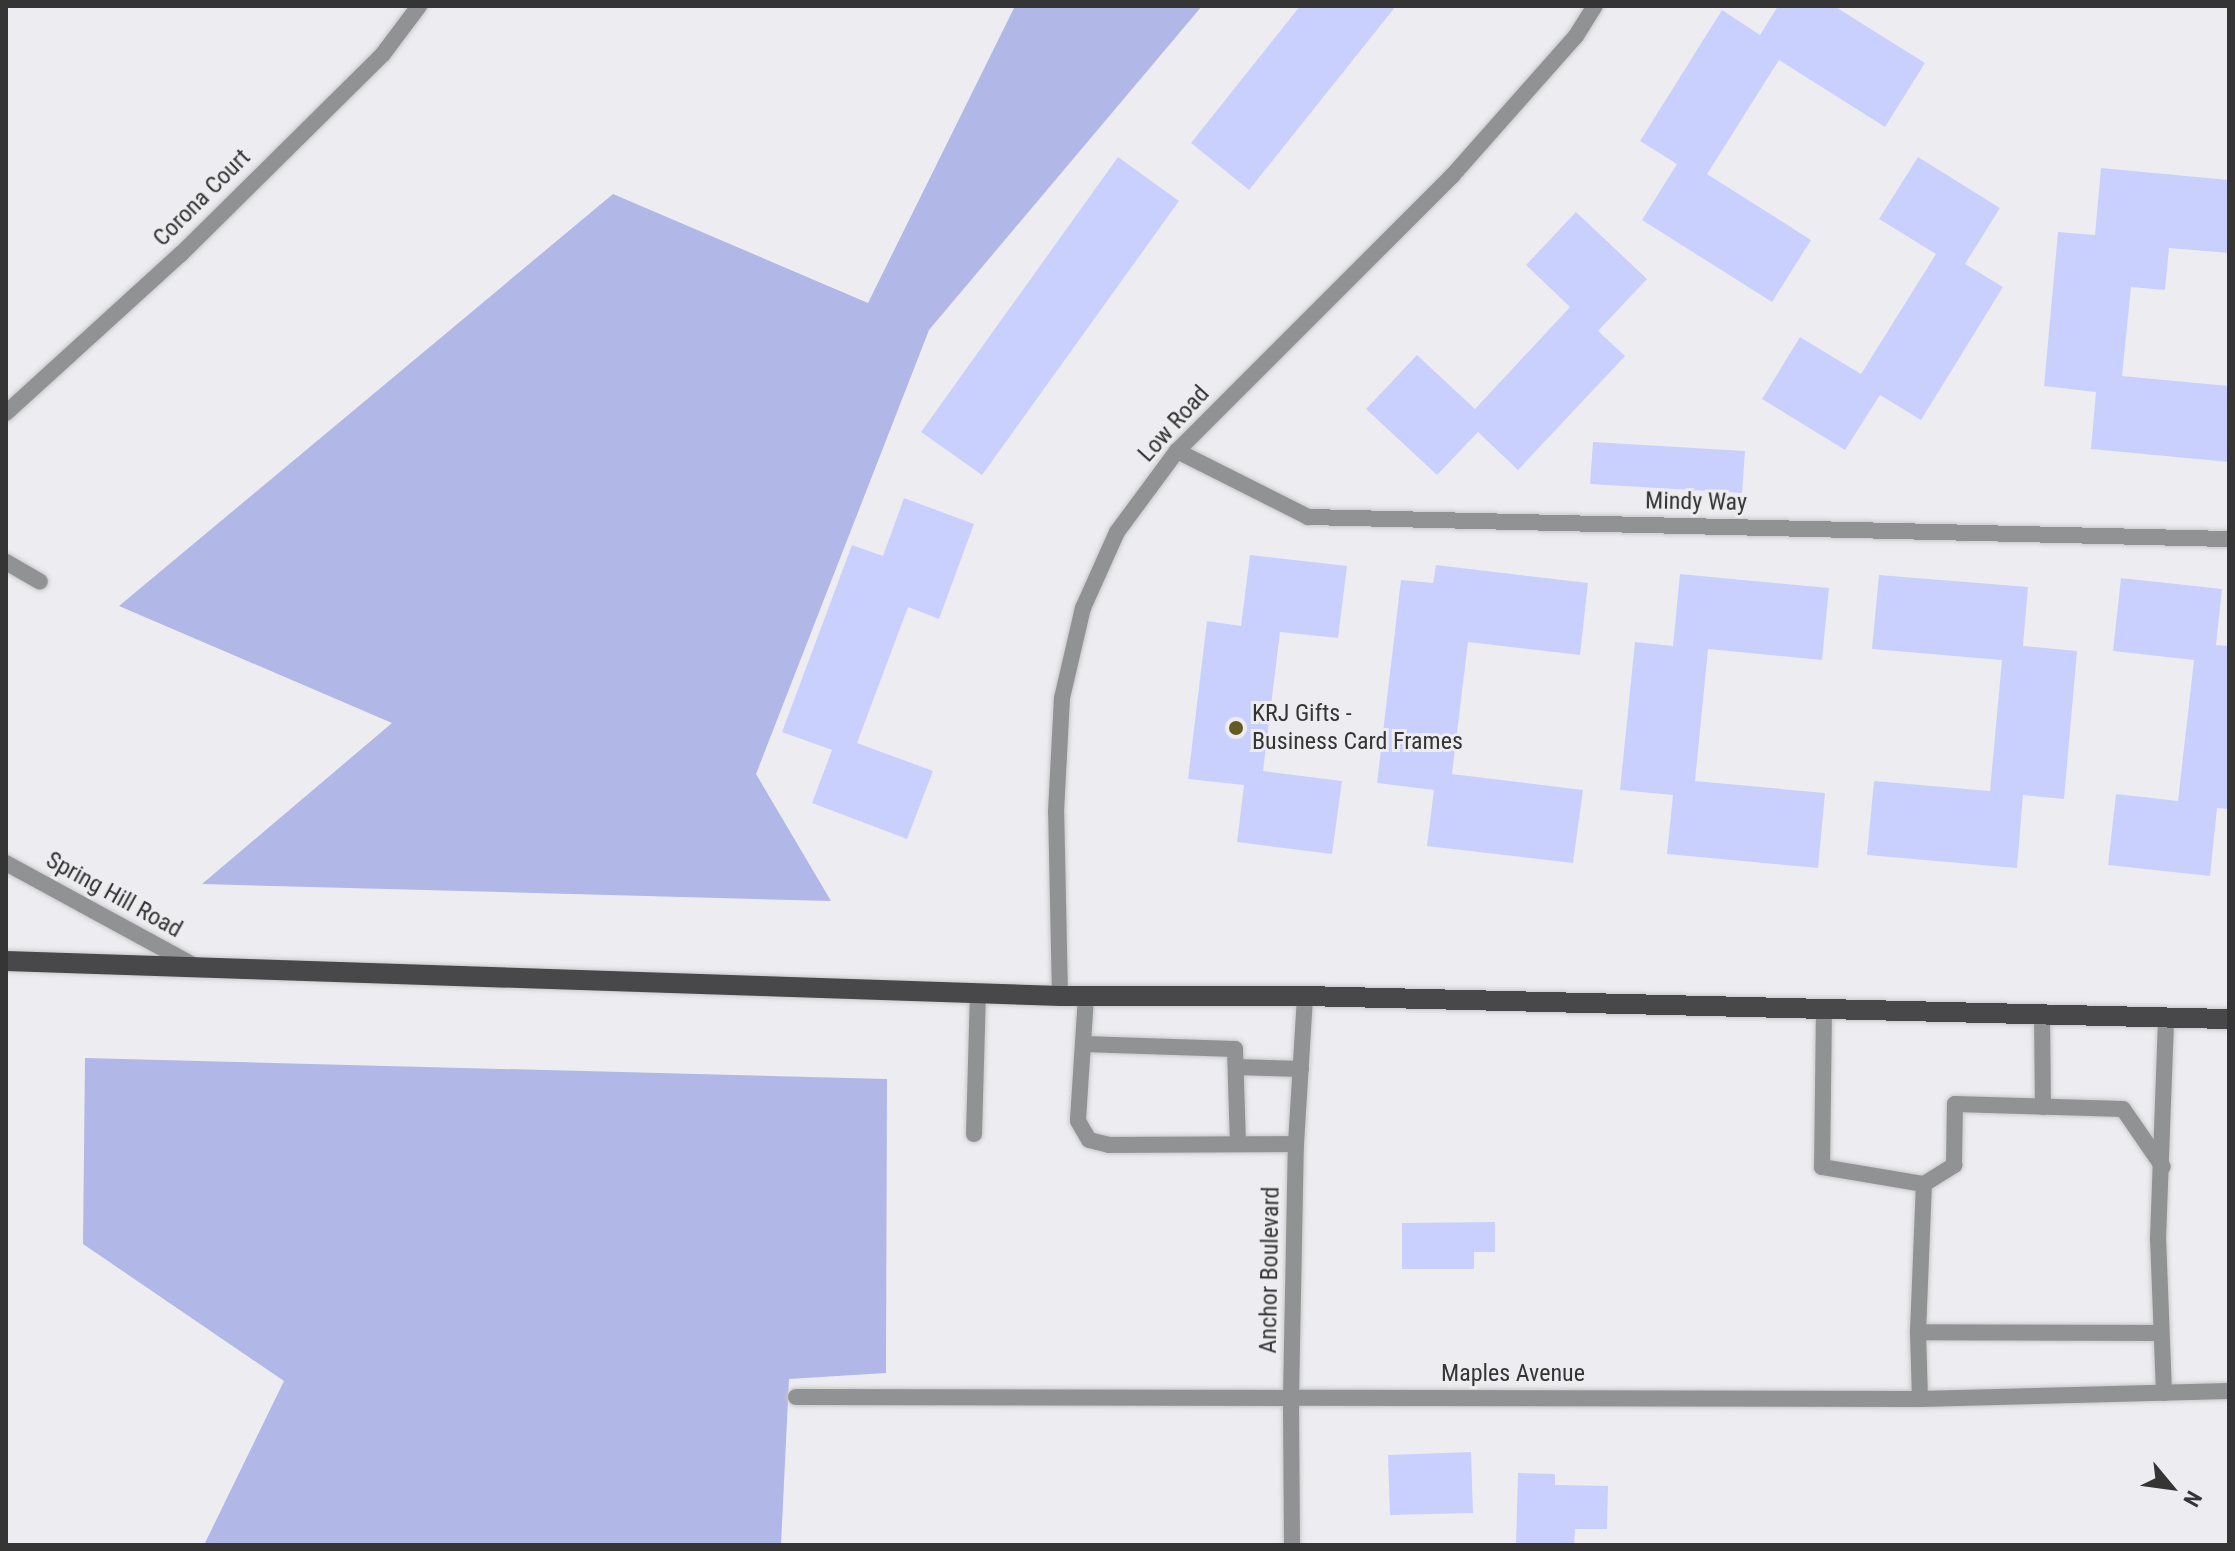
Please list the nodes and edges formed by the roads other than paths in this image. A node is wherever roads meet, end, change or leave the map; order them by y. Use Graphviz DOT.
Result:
graph roads {
  1 [pos="419,6"];
  2 [pos="1595,6"];
  3 [pos="6,413"];
  4 [pos="1177,451"];
  5 [pos="2229,539"];
  6 [pos="6,562"];
  7 [pos="40,582"];
  8 [pos="6,863"];
  9 [pos="6,961"];
  10 [pos="200,969"];
  11 [pos="978,994"];
  12 [pos="1060,996"];
  13 [pos="1086,996"];
  14 [pos="1305,996"];
  15 [pos="1824,1008"];
  16 [pos="2042,1014"];
  17 [pos="2166,1017"];
  18 [pos="2229,1019"];
  19 [pos="1083,1044"];
  20 [pos="1236,1067"];
  21 [pos="1301,1069"];
  22 [pos="2043,1107"];
  23 [pos="974,1134"];
  24 [pos="1238,1142"];
  25 [pos="1296,1144"];
  26 [pos="2163,1167"];
  27 [pos="1924,1184"];
  28 [pos="1918,1332"];
  29 [pos="2159,1333"];
  30 [pos="2229,1391"];
  31 [pos="2164,1393"];
  32 [pos="796,1397"];
  33 [pos="1291,1397"];
  34 [pos="1920,1399"];
  35 [pos="1292,1545"];
  1 -- 3 [label="street, Corona Court"];
  2 -- 4 [label="street, Low Road"];
  4 -- 5 [label="street, Mindy Way"];
  4 -- 12 [label="street, Low Road"];
  6 -- 7 [label="street"];
  8 -- 10 [label="street, Spring Hill Road"];
  9 -- 10 [label="main road"];
  10 -- 11 [label="main road"];
  11 -- 12 [label="main road"];
  11 -- 23 [label="street"];
  12 -- 13 [label="main road"];
  13 -- 14 [label="main road"];
  13 -- 19 [label="street"];
  14 -- 15 [label="main road"];
  14 -- 21 [label="street, Anchor Boulevard"];
  15 -- 16 [label="main road"];
  15 -- 27 [label="street"];
  16 -- 17 [label="main road"];
  16 -- 22 [label="street"];
  17 -- 18 [label="main road"];
  17 -- 26 [label="street"];
  19 -- 20 [label="street"];
  19 -- 24 [label="street"];
  20 -- 21 [label="street"];
  20 -- 24 [label="street"];
  21 -- 25 [label="street, Anchor Boulevard"];
  22 -- 26 [label="street"];
  22 -- 27 [label="street"];
  24 -- 25 [label="street"];
  25 -- 33 [label="street, Anchor Boulevard"];
  26 -- 29 [label="street"];
  27 -- 28 [label="street"];
  28 -- 29 [label="street"];
  28 -- 34 [label="street"];
  29 -- 31 [label="street"];
  30 -- 31 [label="street, Maples Avenue"];
  31 -- 34 [label="street, Maples Avenue"];
  32 -- 33 [label="street, Maples Avenue"];
  33 -- 34 [label="street, Maples Avenue"];
  33 -- 35 [label="street, Anchor Boulevard"];
}
